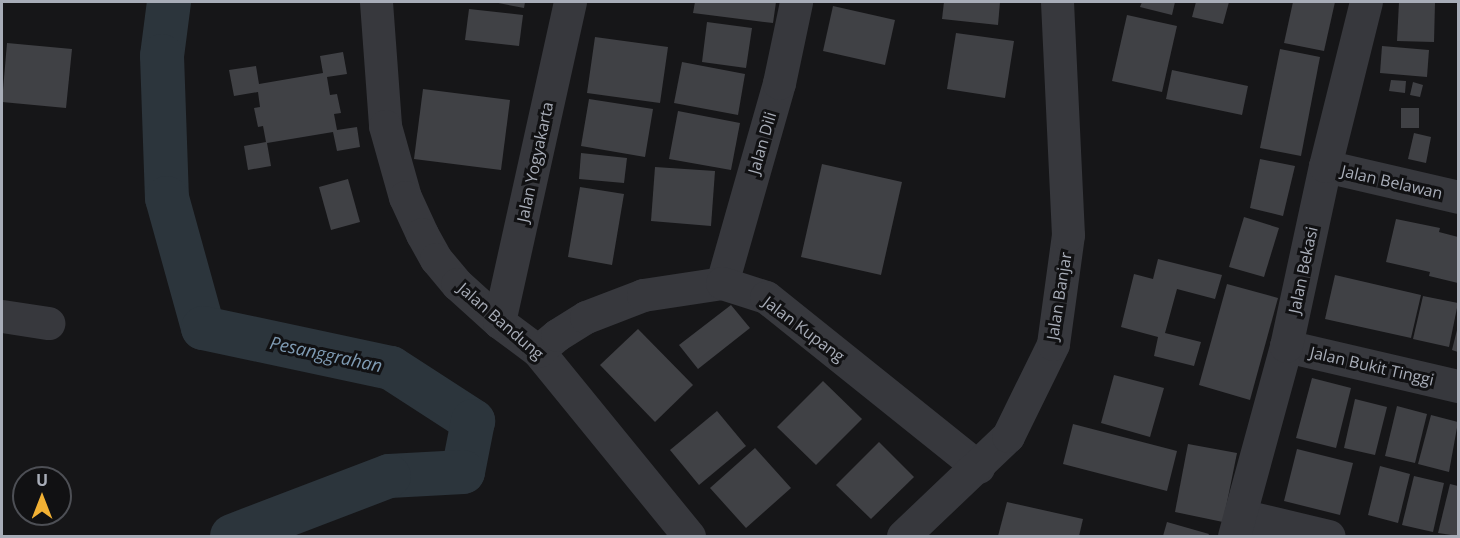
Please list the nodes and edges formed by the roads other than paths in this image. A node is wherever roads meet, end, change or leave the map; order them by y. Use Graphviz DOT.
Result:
graph roads {
  1 [pos="376,2"];
  2 [pos="570,2"];
  3 [pos="796,2"];
  4 [pos="1057,2"];
  5 [pos="1366,2"];
  6 [pos="1325,166"];
  7 [pos="1458,197"];
  8 [pos="722,283"];
  9 [pos="2,316"];
  10 [pos="500,322"];
  11 [pos="48,323"];
  12 [pos="1286,346"];
  13 [pos="538,351"];
  14 [pos="1458,386"];
  15 [pos="978,467"];
  16 [pos="1237,526"];
  17 [pos="689,537"];
  18 [pos="903,537"];
  19 [pos="1329,537"];
  1 -- 10 [label="street, Jalan Bandung"];
  2 -- 10 [label="street, Jalan Yogyakarta"];
  3 -- 8 [label="street, Jalan Dili"];
  4 -- 15 [label="street, Jalan Banjar"];
  5 -- 6 [label="street, Jalan Bekasi"];
  6 -- 7 [label="street, Jalan Belawan"];
  6 -- 12 [label="street, Jalan Bekasi"];
  8 -- 13 [label="street, Jalan Kupang"];
  8 -- 15 [label="street, Jalan Kupang"];
  9 -- 11 [label="street"];
  10 -- 13 [label="street, Jalan Bandung"];
  12 -- 14 [label="street, Jalan Bukit Tinggi"];
  12 -- 16 [label="street, Jalan Bekasi"];
  13 -- 17 [label="street, Jalan Bandung"];
  15 -- 18 [label="street, Jalan Banjar"];
  16 -- 19 [label="street"];
}
